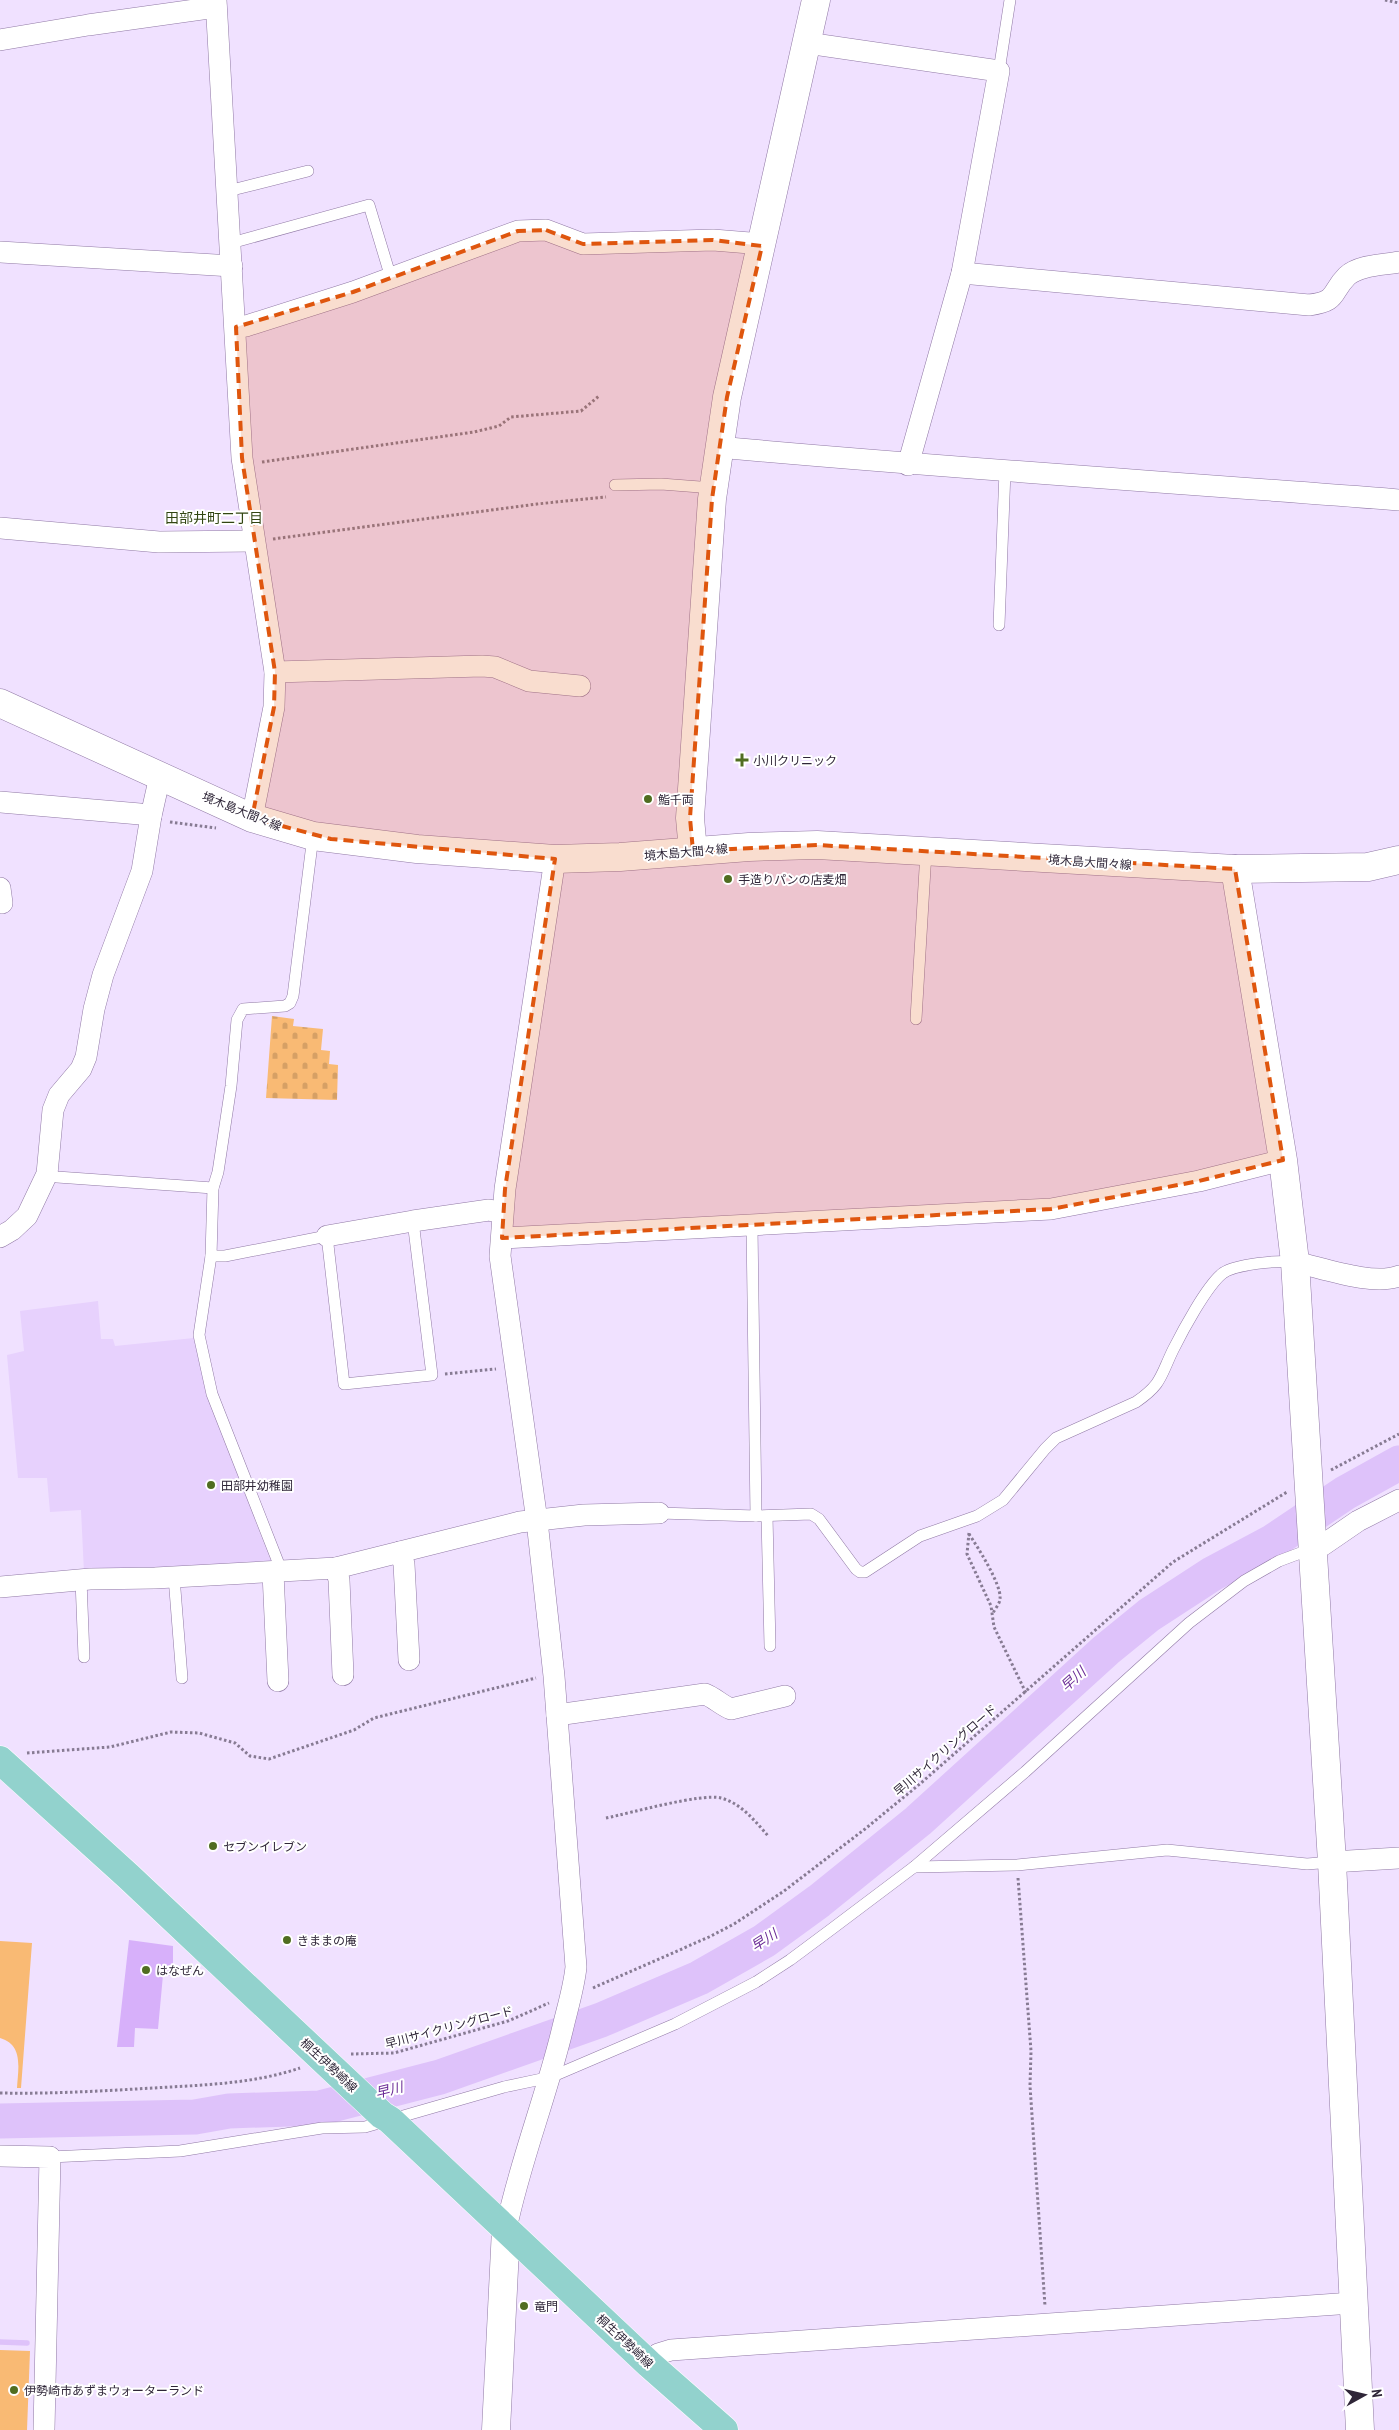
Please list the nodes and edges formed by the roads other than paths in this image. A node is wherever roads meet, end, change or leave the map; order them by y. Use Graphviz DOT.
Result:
graph roads {
  1 [pos="816,0"];
  2 [pos="1010,0"];
  3 [pos="216,3"];
  4 [pos="0,40"];
  5 [pos="807,43"];
  6 [pos="999,71"];
  7 [pos="308,172"];
  8 [pos="228,191"];
  9 [pos="231,243"];
  10 [pos="762,246"];
  11 [pos="0,252"];
  12 [pos="1399,262"];
  13 [pos="232,266"];
  14 [pos="962,273"];
  15 [pos="391,278"];
  16 [pos="236,327"];
  17 [pos="718,447"];
  18 [pos="908,464"];
  19 [pos="1005,471"];
  20 [pos="614,485"];
  21 [pos="713,488"];
  22 [pos="1399,500"];
  23 [pos="0,528"];
  24 [pos="254,541"];
  25 [pos="999,625"];
  26 [pos="275,672"];
  27 [pos="580,686"];
  28 [pos="0,703"];
  29 [pos="160,776"];
  30 [pos="0,802"];
  31 [pos="252,818"];
  32 [pos="158,819"];
  33 [pos="313,836"];
  34 [pos="693,851"];
  35 [pos="926,852"];
  36 [pos="555,859"];
  37 [pos="1399,860"];
  38 [pos="1235,869"];
  39 [pos="916,1019"];
  40 [pos="1282,1160"];
  41 [pos="47,1174"];
  42 [pos="214,1188"];
  43 [pos="502,1213"];
  44 [pos="413,1221"];
  45 [pos="752,1226"];
  46 [pos="327,1236"];
  47 [pos="0,1237"];
  48 [pos="502,1238"];
  49 [pos="211,1256"];
  50 [pos="1295,1262"];
  51 [pos="1399,1276"];
  52 [pos="1399,1500"];
  53 [pos="659,1514"];
  54 [pos="756,1516"];
  55 [pos="768,1516"];
  56 [pos="537,1521"];
  57 [pos="1311,1545"];
  58 [pos="400,1552"];
  59 [pos="336,1568"];
  60 [pos="276,1573"];
  61 [pos="174,1577"];
  62 [pos="81,1580"];
  63 [pos="0,1587"];
  64 [pos="770,1646"];
  65 [pos="84,1657"];
  66 [pos="409,1660"];
  67 [pos="343,1675"];
  68 [pos="182,1678"];
  69 [pos="278,1681"];
  70 [pos="785,1696"];
  71 [pos="557,1715"];
  72 [pos="2,1762"];
  73 [pos="1399,1858"];
  74 [pos="1332,1862"];
  75 [pos="914,1867"];
  76 [pos="552,2072"];
  77 [pos="386,2118"];
  78 [pos="0,2156"];
  79 [pos="50,2157"];
  80 [pos="506,2229"];
  81 [pos="1352,2304"];
  82 [pos="649,2364"];
  83 [pos="44,2430"];
  84 [pos="496,2430"];
  85 [pos="724,2430"];
  86 [pos="1360,2430"];
  1 -- 5 [label="street"];
  2 -- 6 [label="lane"];
  3 -- 4 [label="street"];
  3 -- 8 [label="street"];
  5 -- 6 [label="street"];
  5 -- 10 [label="street"];
  6 -- 14 [label="street"];
  7 -- 8 [label="lane"];
  8 -- 9 [label="street"];
  9 -- 13 [label="street"];
  9 -- 15 [label="lane"];
  10 -- 15 [label="street"];
  10 -- 17 [label="street"];
  11 -- 13 [label="street"];
  12 -- 14 [label="street"];
  13 -- 16 [label="street"];
  14 -- 18 [label="street"];
  15 -- 16 [label="street"];
  16 -- 24 [label="street"];
  17 -- 18 [label="street"];
  17 -- 21 [label="street"];
  18 -- 19 [label="street"];
  19 -- 22 [label="street"];
  19 -- 25 [label="lane"];
  20 -- 21 [label="lane"];
  21 -- 34 [label="street"];
  23 -- 24 [label="street"];
  24 -- 26 [label="street"];
  26 -- 27 [label="street"];
  26 -- 31 [label="street"];
  28 -- 29 [label="street, 境木島大間々線"];
  29 -- 31 [label="street, 境木島大間々線"];
  29 -- 32 [label="street"];
  30 -- 32 [label="street"];
  31 -- 33 [label="street, 境木島大間々線"];
  32 -- 41 [label="street"];
  33 -- 36 [label="street, 境木島大間々線"];
  33 -- 42 [label="lane"];
  34 -- 35 [label="street, 境木島大間々線"];
  34 -- 36 [label="street, 境木島大間々線"];
  35 -- 38 [label="street, 境木島大間々線"];
  35 -- 39 [label="lane"];
  36 -- 43 [label="street"];
  37 -- 38 [label="street, 境木島大間々線"];
  38 -- 40 [label="street"];
  40 -- 45 [label="street"];
  40 -- 50 [label="street"];
  41 -- 42 [label="lane"];
  41 -- 47 [label="street"];
  42 -- 49 [label="lane"];
  43 -- 44 [label="street"];
  43 -- 48 [label="street"];
  44 -- 46 [label="street"];
  44 -- 46 [label="lane"];
  45 -- 48 [label="street"];
  45 -- 54 [label="lane"];
  46 -- 49 [label="lane"];
  48 -- 56 [label="street"];
  49 -- 60 [label="lane"];
  50 -- 51 [label="street"];
  50 -- 55 [label="lane"];
  50 -- 57 [label="street"];
  52 -- 57 [label="street"];
  53 -- 54 [label="lane"];
  53 -- 56 [label="street"];
  54 -- 55 [label="lane"];
  55 -- 64 [label="lane"];
  56 -- 58 [label="street"];
  56 -- 71 [label="street"];
  57 -- 74 [label="street"];
  57 -- 75 [label="lane"];
  58 -- 59 [label="street"];
  58 -- 66 [label="street"];
  59 -- 60 [label="street"];
  59 -- 67 [label="street"];
  60 -- 61 [label="street"];
  60 -- 69 [label="street"];
  61 -- 62 [label="street"];
  61 -- 68 [label="lane"];
  62 -- 63 [label="street"];
  62 -- 65 [label="lane"];
  70 -- 71 [label="street"];
  71 -- 76 [label="street"];
  72 -- 77 [label="main road, 桐生伊勢崎線"];
  73 -- 74 [label="street"];
  74 -- 75 [label="lane"];
  74 -- 81 [label="street"];
  75 -- 76 [label="lane"];
  76 -- 77 [label="lane"];
  76 -- 80 [label="street"];
  77 -- 79 [label="lane"];
  77 -- 80 [label="main road, 桐生伊勢崎線"];
  78 -- 79 [label="street"];
  79 -- 83 [label="street"];
  80 -- 82 [label="main road, 桐生伊勢崎線"];
  80 -- 84 [label="street"];
  81 -- 82 [label="street"];
  81 -- 86 [label="street"];
  82 -- 85 [label="main road, 桐生伊勢崎線"];
}
